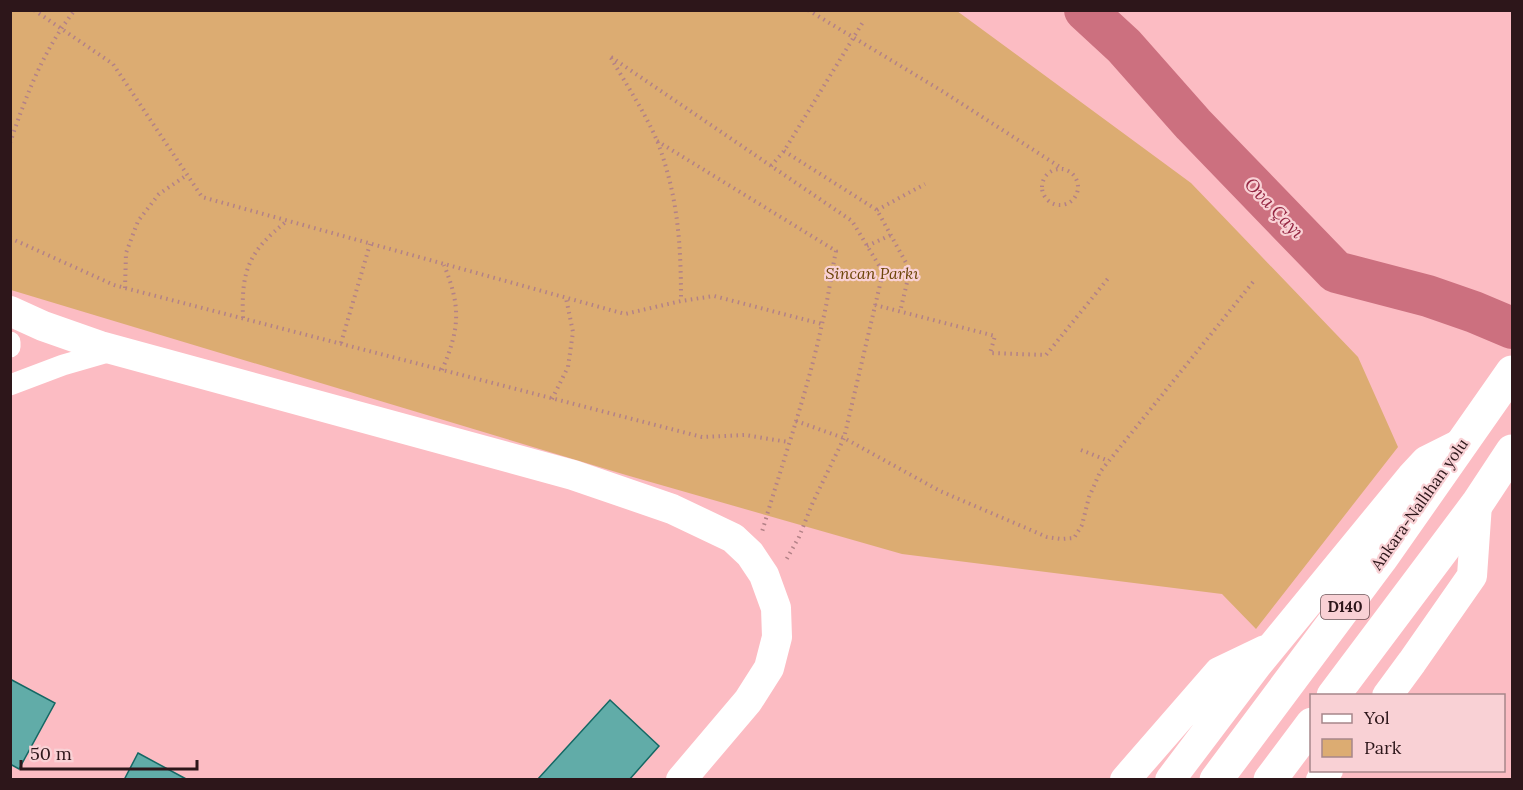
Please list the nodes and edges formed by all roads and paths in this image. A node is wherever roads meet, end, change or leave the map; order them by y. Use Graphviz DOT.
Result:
graph roads {
  1 [pos="34,10"];
  2 [pos="75,10"];
  3 [pos="808,10"];
  4 [pos="863,22"];
  5 [pos="60,28"];
  6 [pos="855,37"];
  7 [pos="657,141"];
  8 [pos="10,144"];
  9 [pos="784,151"];
  10 [pos="771,166"];
  11 [pos="1063,169"];
  12 [pos="187,175"];
  13 [pos="925,184"];
  14 [pos="877,210"];
  15 [pos="287,221"];
  16 [pos="891,235"];
  17 [pos="10,238"];
  18 [pos="370,244"];
  19 [pos="867,246"];
  20 [pos="444,264"];
  21 [pos="1110,276"];
  22 [pos="1253,282"];
  23 [pos="125,288"];
  24 [pos="566,298"];
  25 [pos="681,301"];
  26 [pos="876,305"];
  27 [pos="10,311"];
  28 [pos="900,312"];
  29 [pos="243,318"];
  30 [pos="822,324"];
  31 [pos="10,342"];
  32 [pos="341,343"];
  33 [pos="10,347"];
  34 [pos="116,350"];
  35 [pos="442,370"];
  36 [pos="1512,372"];
  37 [pos="10,385"];
  38 [pos="552,399"];
  39 [pos="796,421"];
  40 [pos="844,438"];
  41 [pos="1466,438"];
  42 [pos="788,442"];
  43 [pos="1081,450"];
  44 [pos="1509,457"];
  45 [pos="1109,461"];
  46 [pos="1478,504"];
  47 [pos="754,560"];
  48 [pos="769,588"];
  49 [pos="1271,648"];
  50 [pos="1335,694"];
  51 [pos="1388,694"];
  52 [pos="1310,725"];
  53 [pos="681,780"];
  54 [pos="1125,780"];
  55 [pos="1170,780"];
  56 [pos="1216,780"];
  57 [pos="1270,780"];
  1 -- 5 [label="path"];
  2 -- 5 [label="path"];
  3 -- 6 [label="path"];
  4 -- 6 [label="path"];
  5 -- 8 [label="path"];
  5 -- 12 [label="path"];
  6 -- 9 [label="path"];
  6 -- 11 [label="path"];
  7 -- 10 [label="path"];
  7 -- 25 [label="path"];
  7 -- 30 [label="path"];
  9 -- 10 [label="path"];
  9 -- 14 [label="path"];
  10 -- 19 [label="path"];
  11 -- 11 [label="path"];
  12 -- 15 [label="path"];
  12 -- 23 [label="path"];
  13 -- 14 [label="path"];
  14 -- 16 [label="path"];
  15 -- 18 [label="path"];
  15 -- 29 [label="path"];
  16 -- 19 [label="path"];
  16 -- 28 [label="path"];
  17 -- 23 [label="path"];
  18 -- 20 [label="path"];
  18 -- 32 [label="path"];
  19 -- 26 [label="path"];
  20 -- 24 [label="path"];
  20 -- 35 [label="path"];
  21 -- 28 [label="path"];
  22 -- 45 [label="path"];
  23 -- 29 [label="path"];
  24 -- 25 [label="path"];
  24 -- 38 [label="path"];
  25 -- 30 [label="path"];
  26 -- 28 [label="path"];
  26 -- 40 [label="path"];
  27 -- 34 [label="street"];
  29 -- 32 [label="path"];
  30 -- 39 [label="path"];
  31 -- 33 [label="street"];
  32 -- 35 [label="path"];
  34 -- 37 [label="street"];
  34 -- 47 [label="street"];
  35 -- 38 [label="path"];
  36 -- 41 [label="highway, Ankara-Nallıhan yolu / D140"];
  38 -- 42 [label="path"];
  39 -- 40 [label="path"];
  39 -- 42 [label="path"];
  40 -- 45 [label="path"];
  40 -- 48 [label="path"];
  41 -- 49 [label="street"];
  41 -- 56 [label="highway, Ankara-Nallıhan yolu / D140"];
  42 -- 47 [label="path"];
  43 -- 45 [label="path"];
  44 -- 46 [label="highway, D140"];
  46 -- 50 [label="highway, D140"];
  46 -- 51 [label="street"];
  47 -- 48 [label="street"];
  48 -- 53 [label="street"];
  49 -- 54 [label="street"];
  49 -- 55 [label="street"];
  52 -- 57 [label="highway"];
}
